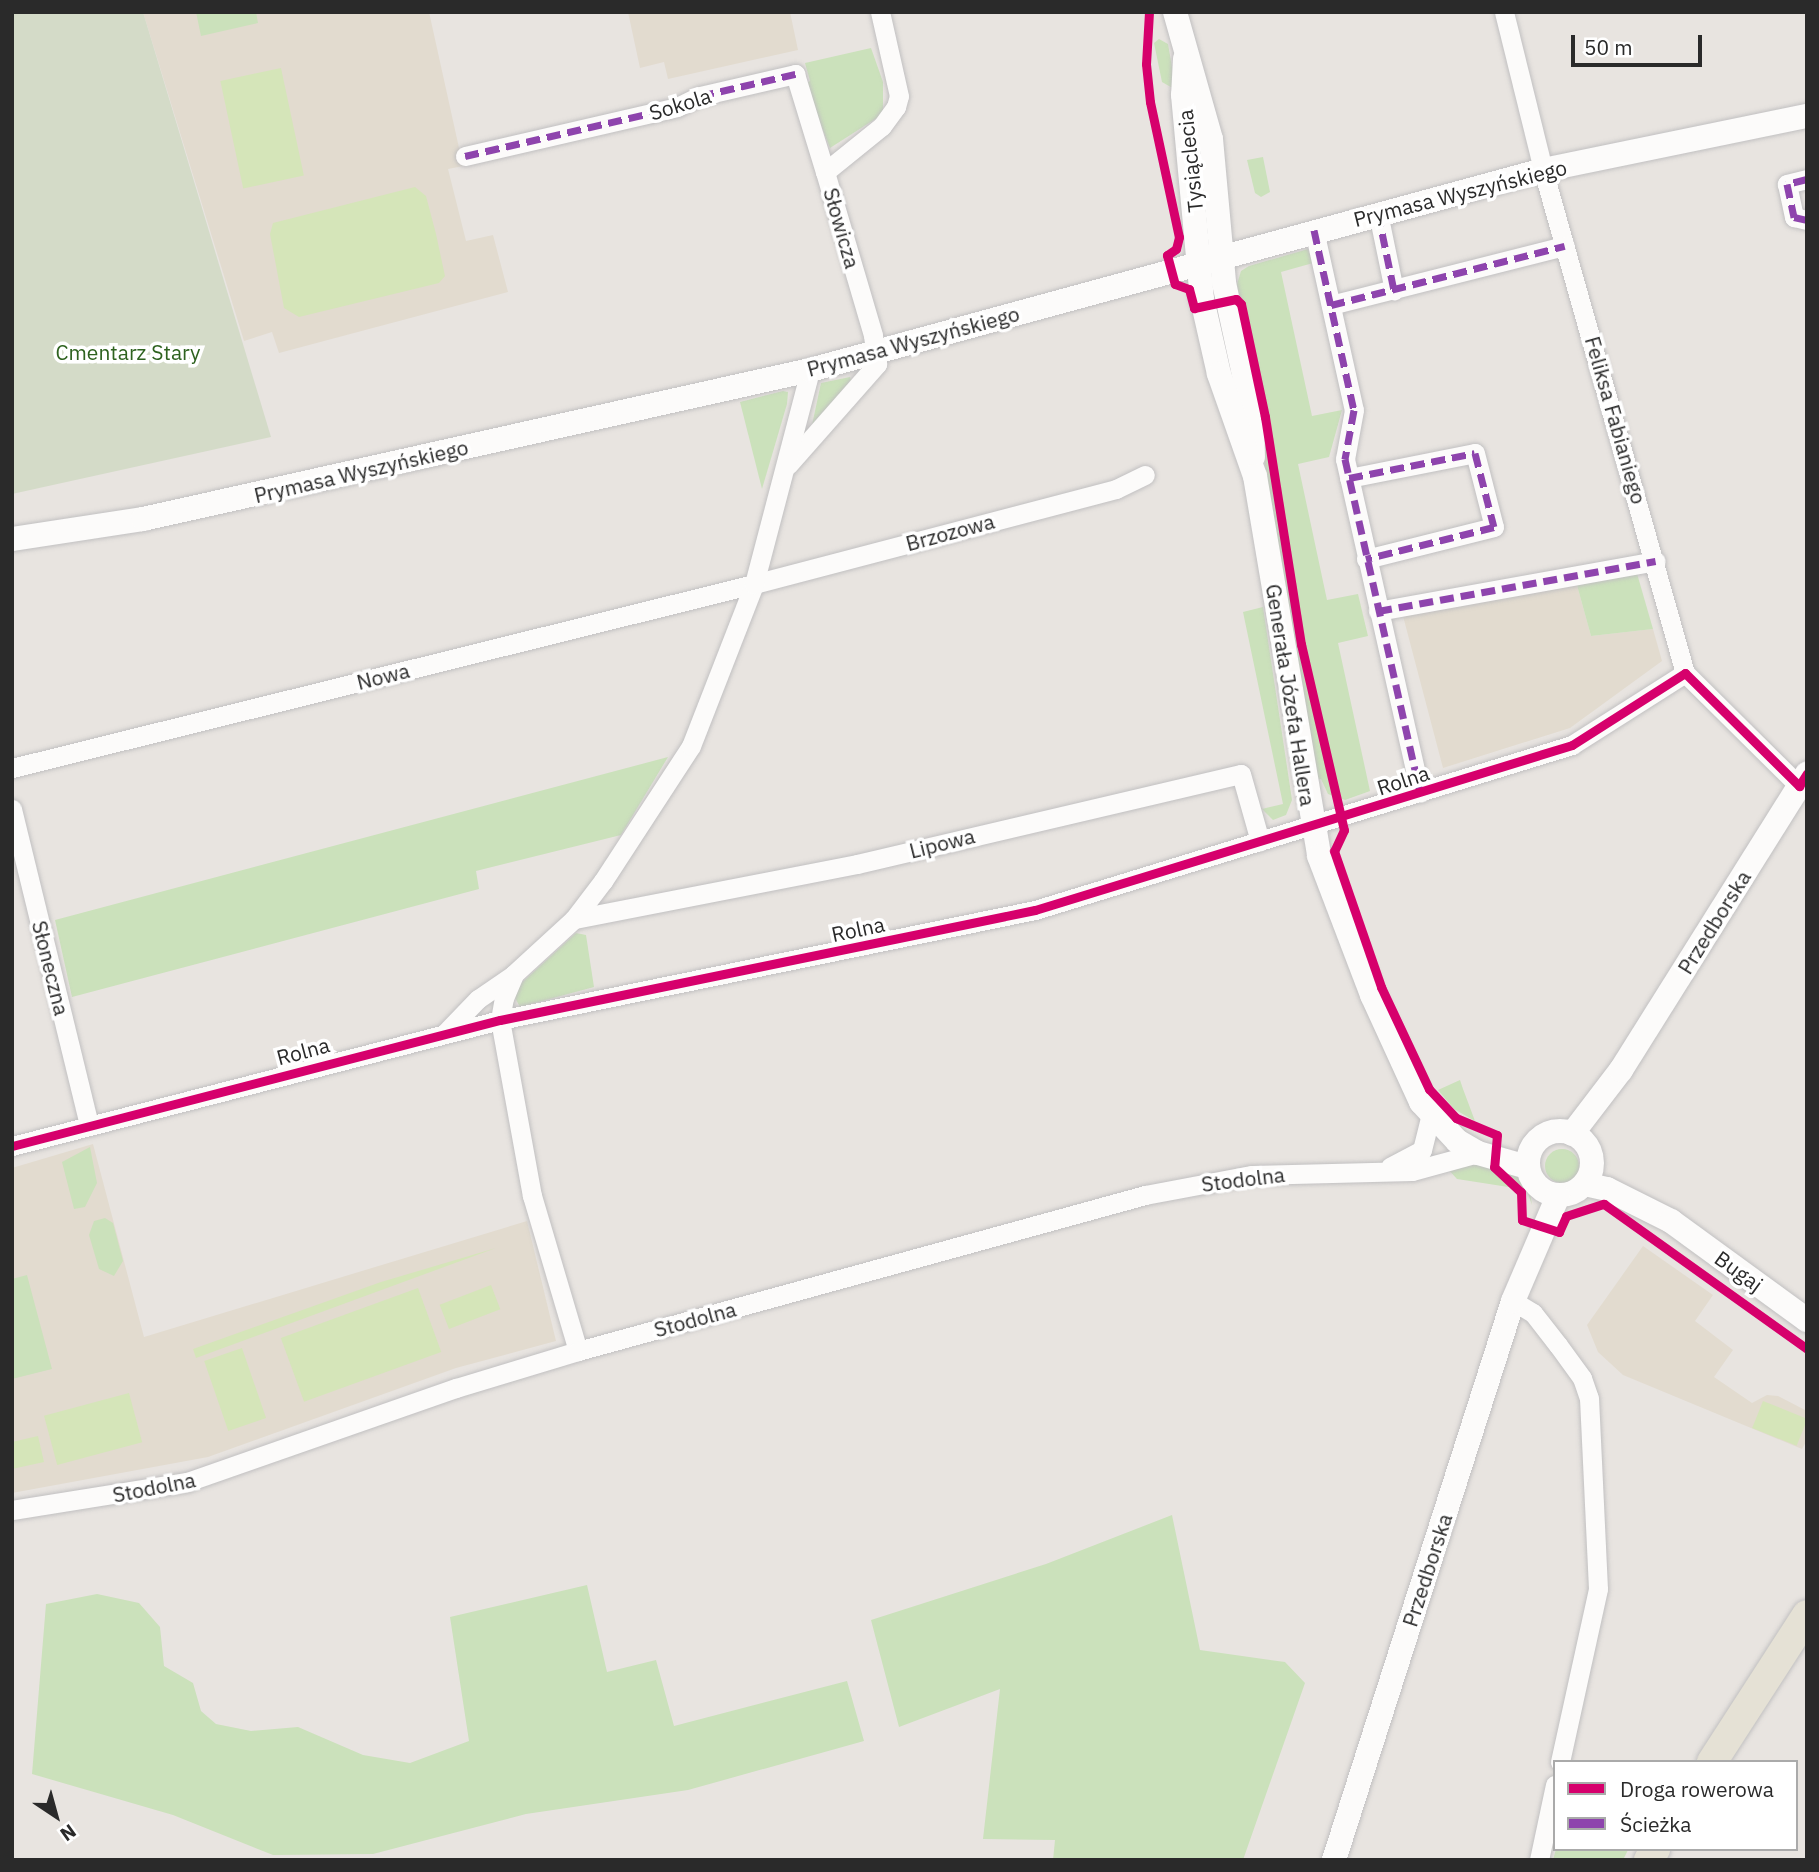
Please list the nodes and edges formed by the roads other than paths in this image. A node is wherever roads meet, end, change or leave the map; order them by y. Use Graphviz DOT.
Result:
graph roads {
  1 [pos="880,12"];
  2 [pos="1175,12"];
  3 [pos="1504,12"];
  4 [pos="1807,117"];
  5 [pos="465,156"];
  6 [pos="1543,170"];
  7 [pos="825,172"];
  8 [pos="1807,179"];
  9 [pos="1378,213"];
  10 [pos="1807,220"];
  11 [pos="1314,230"];
  12 [pos="1565,246"];
  13 [pos="1210,260"];
  14 [pos="1394,290"];
  15 [pos="1331,305"];
  16 [pos="877,350"];
  17 [pos="810,370"];
  18 [pos="785,469"];
  19 [pos="1145,475"];
  20 [pos="1349,478"];
  21 [pos="12,539"];
  22 [pos="1366,559"];
  23 [pos="1656,561"];
  24 [pos="754,584"];
  25 [pos="1378,611"];
  26 [pos="1685,673"];
  27 [pos="12,768"];
  28 [pos="1803,780"];
  29 [pos="1420,793"];
  30 [pos="12,809"];
  31 [pos="1312,827"];
  32 [pos="1260,841"];
  33 [pos="574,919"];
  34 [pos="514,974"];
  35 [pos="500,1020"];
  36 [pos="446,1033"];
  37 [pos="1431,1115"];
  38 [pos="89,1126"];
  39 [pos="12,1146"];
  40 [pos="1478,1153"];
  41 [pos="1530,1156"];
  42 [pos="1584,1158"];
  43 [pos="1386,1169"];
  44 [pos="1549,1192"];
  45 [pos="1517,1291"];
  46 [pos="1807,1321"];
  47 [pos="578,1351"];
  48 [pos="12,1510"];
  49 [pos="1807,1615"];
  50 [pos="1560,1760"];
  51 [pos="1713,1760"];
  52 [pos="1553,1794"];
  53 [pos="1335,1860"];
  54 [pos="1539,1860"];
  1 -- 7 [label="street, Słowicza"];
  2 -- 13 [label="street, Tysiąclecia"];
  3 -- 6 [label="street, Feliksa Fabianiego"];
  4 -- 6 [label="street, Prymasa Wyszyńskiego"];
  5 -- 7 [label="street, Sokola"];
  6 -- 9 [label="street, Prymasa Wyszyńskiego"];
  6 -- 12 [label="street, Feliksa Fabianiego"];
  7 -- 16 [label="street, Słowicza"];
  8 -- 10 [label="street"];
  9 -- 11 [label="street, Prymasa Wyszyńskiego"];
  9 -- 14 [label="street"];
  11 -- 13 [label="street, Prymasa Wyszyńskiego"];
  11 -- 15 [label="street"];
  12 -- 14 [label="street"];
  12 -- 23 [label="street, Feliksa Fabianiego"];
  13 -- 16 [label="street, Prymasa Wyszyńskiego"];
  13 -- 31 [label="street, Generała Józefa Hallera"];
  14 -- 15 [label="street"];
  15 -- 20 [label="street"];
  16 -- 17 [label="street, Prymasa Wyszyńskiego"];
  16 -- 18 [label="street"];
  17 -- 18 [label="street"];
  17 -- 21 [label="street, Prymasa Wyszyńskiego"];
  18 -- 24 [label="street"];
  19 -- 24 [label="street, Brzozowa"];
  20 -- 22 [label="street"];
  20 -- 22 [label="street"];
  22 -- 25 [label="street"];
  23 -- 25 [label="street"];
  23 -- 26 [label="street, Feliksa Fabianiego"];
  24 -- 27 [label="street, Nowa"];
  24 -- 33 [label="street"];
  25 -- 29 [label="street"];
  26 -- 28 [label="street"];
  26 -- 29 [label="street, Rolna"];
  28 -- 42 [label="street, Przedborska"];
  29 -- 31 [label="street, Rolna"];
  30 -- 38 [label="street, Słoneczna"];
  31 -- 32 [label="street, Rolna"];
  31 -- 37 [label="street, Generała Józefa Hallera"];
  32 -- 33 [label="street, Lipowa"];
  32 -- 35 [label="street, Rolna"];
  33 -- 34 [label="street"];
  34 -- 35 [label="street"];
  34 -- 36 [label="street"];
  35 -- 36 [label="street, Rolna"];
  35 -- 47 [label="street"];
  36 -- 38 [label="street, Rolna"];
  37 -- 40 [label="street, Generała Józefa Hallera"];
  37 -- 41 [label="street"];
  37 -- 43 [label="street, Stodolna"];
  38 -- 39 [label="street, Rolna"];
  40 -- 41 [label="street, Generała Józefa Hallera"];
  40 -- 43 [label="street, Stodolna"];
  41 -- 42 [label="street"];
  41 -- 44 [label="street"];
  42 -- 44 [label="street"];
  42 -- 46 [label="street, Bugaj"];
  43 -- 47 [label="street, Stodolna"];
  44 -- 45 [label="street, Przedborska"];
  45 -- 50 [label="street"];
  45 -- 53 [label="street, Przedborska"];
  47 -- 48 [label="street, Stodolna"];
  49 -- 51 [label="main road"];
  52 -- 54 [label="street"];
}
